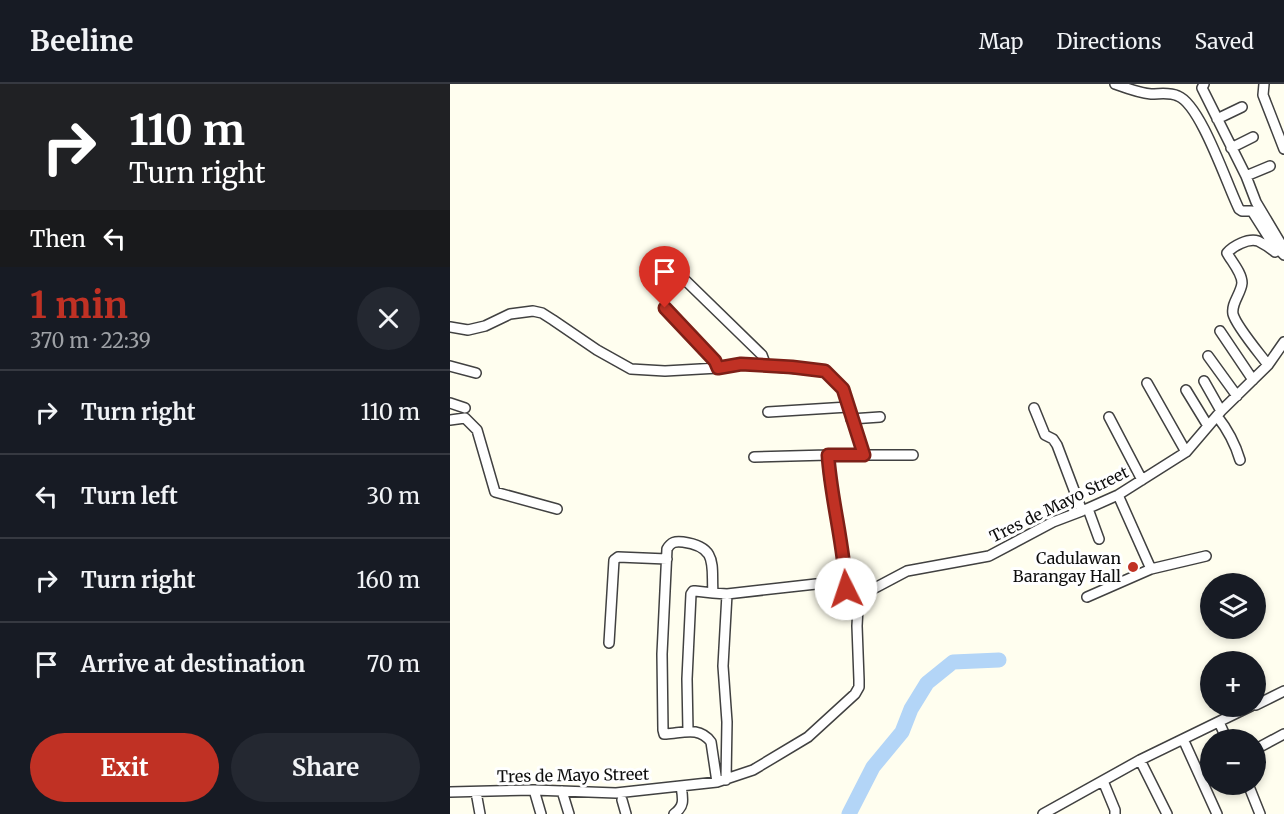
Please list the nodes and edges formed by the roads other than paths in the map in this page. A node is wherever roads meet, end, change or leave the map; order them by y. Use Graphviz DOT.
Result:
graph roads {
  1 [pos="1115,84"];
  2 [pos="1204,84"];
  3 [pos="1264,84"];
  4 [pos="1242,107"];
  5 [pos="1217,119"];
  6 [pos="1253,137"];
  7 [pos="1231,148"];
  8 [pos="1284,149"];
  9 [pos="1270,166"];
  10 [pos="1246,176"];
  11 [pos="1284,249"];
  12 [pos="1284,257"];
  13 [pos="684,279"];
  14 [pos="665,308"];
  15 [pos="450,327"];
  16 [pos="1220,331"];
  17 [pos="1284,342"];
  18 [pos="1208,356"];
  19 [pos="1268,365"];
  20 [pos="450,366"];
  21 [pos="766,366"];
  22 [pos="718,368"];
  23 [pos="476,373"];
  24 [pos="1253,380"];
  25 [pos="1204,381"];
  26 [pos="1147,383"];
  27 [pos="1186,390"];
  28 [pos="1237,396"];
  29 [pos="450,403"];
  30 [pos="848,407"];
  31 [pos="465,408"];
  32 [pos="1034,408"];
  33 [pos="768,412"];
  34 [pos="1219,413"];
  35 [pos="879,417"];
  36 [pos="1109,417"];
  37 [pos="851,419"];
  38 [pos="450,420"];
  39 [pos="1208,426"];
  40 [pos="1186,452"];
  41 [pos="828,455"];
  42 [pos="864,455"];
  43 [pos="913,455"];
  44 [pos="754,457"];
  45 [pos="1240,460"];
  46 [pos="1142,480"];
  47 [pos="1118,495"];
  48 [pos="557,509"];
  49 [pos="1085,510"];
  50 [pos="1099,539"];
  51 [pos="1206,556"];
  52 [pos="667,559"];
  53 [pos="1151,569"];
  54 [pos="846,589"];
  55 [pos="713,593"];
  56 [pos="727,594"];
  57 [pos="1087,597"];
  58 [pos="858,607"];
  59 [pos="609,644"];
  60 [pos="1284,691"];
  61 [pos="1266,700"];
  62 [pos="1230,717"];
  63 [pos="1219,722"];
  64 [pos="1222,729"];
  65 [pos="688,731"];
  66 [pos="1284,734"];
  67 [pos="1183,739"];
  68 [pos="1266,744"];
  69 [pos="1140,760"];
  70 [pos="722,781"];
  71 [pos="1103,781"];
  72 [pos="681,786"];
  73 [pos="534,790"];
  74 [pos="562,791"];
  75 [pos="450,792"];
  76 [pos="476,792"];
  77 [pos="1252,795"];
  78 [pos="622,800"];
  79 [pos="480,814"];
  80 [pos="541,814"];
  81 [pos="569,814"];
  82 [pos="626,814"];
  83 [pos="674,814"];
  84 [pos="1043,814"];
  85 [pos="1115,814"];
  86 [pos="1167,814"];
  87 [pos="1216,814"];
  88 [pos="1260,814"];
  1 -- 12 [label="street"];
  2 -- 5 [label="street"];
  3 -- 8 [label="street"];
  4 -- 5 [label="street"];
  5 -- 7 [label="street"];
  6 -- 7 [label="street"];
  7 -- 10 [label="street"];
  9 -- 10 [label="street"];
  10 -- 11 [label="street"];
  12 -- 19 [label="street"];
  13 -- 21 [label="street"];
  14 -- 22 [label="street"];
  15 -- 22 [label="street"];
  16 -- 24 [label="street"];
  17 -- 19 [label="street, Tres de Mayo Street"];
  18 -- 28 [label="street"];
  19 -- 24 [label="street, Tres de Mayo Street"];
  20 -- 23 [label="street"];
  21 -- 22 [label="street"];
  21 -- 30 [label="street"];
  24 -- 28 [label="street, Tres de Mayo Street"];
  25 -- 34 [label="street"];
  26 -- 40 [label="street"];
  27 -- 39 [label="street"];
  28 -- 34 [label="street, Tres de Mayo Street"];
  29 -- 31 [label="street"];
  30 -- 33 [label="street"];
  30 -- 37 [label="street"];
  32 -- 49 [label="street"];
  34 -- 39 [label="street, Tres de Mayo Street"];
  34 -- 45 [label="street"];
  35 -- 37 [label="street"];
  36 -- 46 [label="street"];
  37 -- 42 [label="street"];
  38 -- 48 [label="street"];
  39 -- 40 [label="street, Tres de Mayo Street"];
  40 -- 46 [label="street, Tres de Mayo Street"];
  41 -- 42 [label="street"];
  41 -- 44 [label="street"];
  41 -- 54 [label="street"];
  42 -- 43 [label="street"];
  46 -- 47 [label="street, Tres de Mayo Street"];
  47 -- 49 [label="street, Tres de Mayo Street"];
  47 -- 53 [label="street"];
  49 -- 50 [label="street"];
  49 -- 58 [label="street, Tres de Mayo Street"];
  51 -- 53 [label="street"];
  52 -- 55 [label="street"];
  52 -- 59 [label="street"];
  52 -- 65 [label="street"];
  53 -- 57 [label="street"];
  54 -- 56 [label="street"];
  54 -- 58 [label="street"];
  55 -- 56 [label="street"];
  55 -- 65 [label="street"];
  56 -- 70 [label="street"];
  58 -- 70 [label="street, Tres de Mayo Street"];
  60 -- 61 [label="street"];
  62 -- 63 [label="street"];
  63 -- 64 [label="street"];
  63 -- 67 [label="street"];
  65 -- 70 [label="street"];
  66 -- 68 [label="street"];
  67 -- 69 [label="street"];
  67 -- 87 [label="street"];
  69 -- 71 [label="street"];
  69 -- 86 [label="street"];
  70 -- 72 [label="street, Tres de Mayo Street"];
  71 -- 84 [label="street"];
  71 -- 85 [label="street"];
  72 -- 74 [label="street, Tres de Mayo Street"];
  72 -- 83 [label="street"];
  73 -- 74 [label="street, Tres de Mayo Street"];
  73 -- 76 [label="street, Tres de Mayo Street"];
  73 -- 80 [label="street"];
  74 -- 81 [label="street"];
  75 -- 76 [label="street, Tres de Mayo Street"];
  76 -- 79 [label="street"];
  77 -- 88 [label="street"];
  78 -- 82 [label="street"];
}
